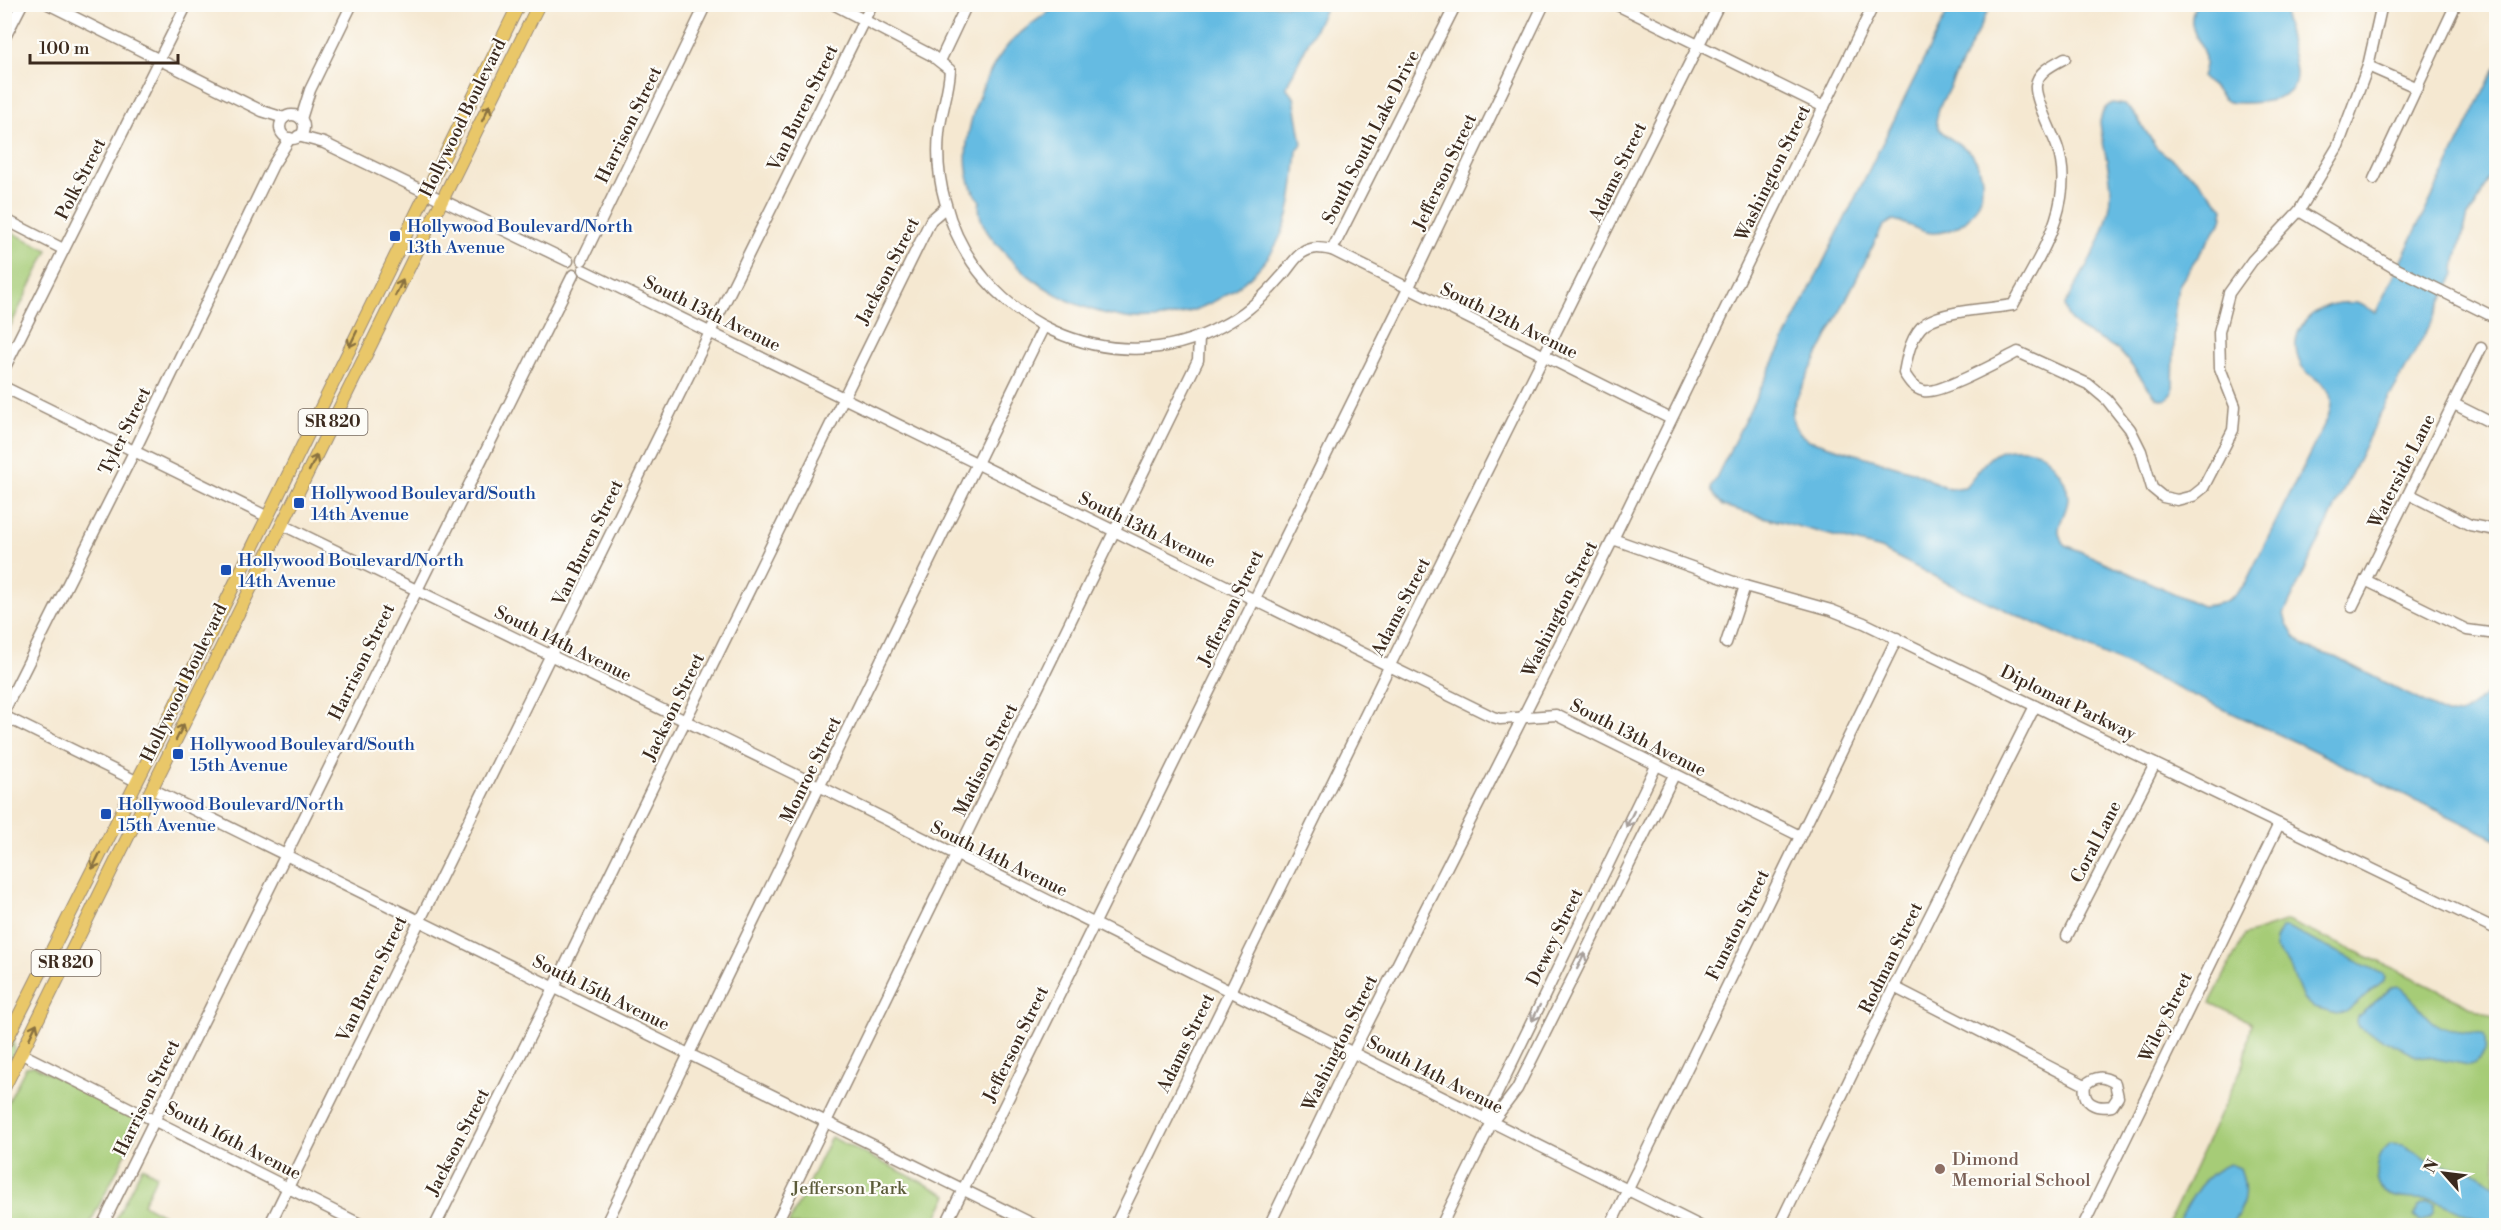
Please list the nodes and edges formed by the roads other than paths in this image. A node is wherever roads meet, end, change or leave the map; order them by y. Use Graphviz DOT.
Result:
graph roads {
  1 [pos="21,4"];
  2 [pos="48,4"];
  3 [pos="188,4"];
  4 [pos="352,4"];
  5 [pos="519,4"];
  6 [pos="539,4"];
  7 [pos="706,4"];
  8 [pos="833,4"];
  9 [pos="872,4"];
  10 [pos="967,4"];
  11 [pos="1456,4"];
  12 [pos="1544,4"];
  13 [pos="1615,4"];
  14 [pos="1719,4"];
  15 [pos="1874,4"];
  16 [pos="2382,4"];
  17 [pos="2456,4"];
  18 [pos="864,20"];
  19 [pos="4,39"];
  20 [pos="1699,46"];
  21 [pos="2065,58"];
  22 [pos="160,60"];
  23 [pos="940,61"];
  24 [pos="2368,66"];
  25 [pos="2418,88"];
  26 [pos="1824,107"];
  27 [pos="291,127"];
  28 [pos="2374,179"];
  29 [pos="426,192"];
  30 [pos="442,200"];
  31 [pos="946,207"];
  32 [pos="2299,211"];
  33 [pos="4,219"];
  34 [pos="63,249"];
  35 [pos="1332,250"];
  36 [pos="568,261"];
  37 [pos="583,265"];
  38 [pos="573,275"];
  39 [pos="1408,290"];
  40 [pos="2496,318"];
  41 [pos="1043,328"];
  42 [pos="711,332"];
  43 [pos="1199,338"];
  44 [pos="2481,348"];
  45 [pos="1545,357"];
  46 [pos="4,369"];
  47 [pos="4,387"];
  48 [pos="843,398"];
  49 [pos="2454,404"];
  50 [pos="1671,419"];
  51 [pos="2496,425"];
  52 [pos="134,452"];
  53 [pos="977,464"];
  54 [pos="2409,494"];
  55 [pos="266,516"];
  56 [pos="283,525"];
  57 [pos="2496,530"];
  58 [pos="1114,532"];
  59 [pos="1613,539"];
  60 [pos="2365,580"];
  61 [pos="1745,586"];
  62 [pos="416,591"];
  63 [pos="1253,601"];
  64 [pos="2352,608"];
  65 [pos="2496,631"];
  66 [pos="1897,639"];
  67 [pos="1726,643"];
  68 [pos="550,656"];
  69 [pos="1389,667"];
  70 [pos="2035,706"];
  71 [pos="4,711"];
  72 [pos="4,716"];
  73 [pos="1525,716"];
  74 [pos="685,722"];
  75 [pos="160,734"];
  76 [pos="2155,764"];
  77 [pos="1656,766"];
  78 [pos="1674,775"];
  79 [pos="136,781"];
  80 [pos="821,787"];
  81 [pos="152,789"];
  82 [pos="2279,824"];
  83 [pos="1800,836"];
  84 [pos="126,840"];
  85 [pos="285,854"];
  86 [pos="957,857"];
  87 [pos="419,921"];
  88 [pos="1094,924"];
  89 [pos="2496,928"];
  90 [pos="2067,936"];
  91 [pos="1894,987"];
  92 [pos="554,988"];
  93 [pos="1231,990"];
  94 [pos="16,1022"];
  95 [pos="4,1045"];
  96 [pos="1353,1052"];
  97 [pos="22,1054"];
  98 [pos="689,1055"];
  99 [pos="2085,1084"];
  100 [pos="4,1088"];
  101 [pos="154,1120"];
  102 [pos="826,1121"];
  103 [pos="1491,1122"];
  104 [pos="288,1187"];
  105 [pos="963,1189"];
  106 [pos="1628,1189"];
  107 [pos="102,1226"];
  108 [pos="269,1226"];
  109 [pos="364,1226"];
  110 [pos="435,1226"];
  111 [pos="605,1226"];
  112 [pos="775,1226"];
  113 [pos="945,1226"];
  114 [pos="1037,1226"];
  115 [pos="1115,1226"];
  116 [pos="1269,1226"];
  117 [pos="1441,1226"];
  118 [pos="1610,1226"];
  119 [pos="1700,1226"];
  120 [pos="1779,1226"];
  121 [pos="2083,1226"];
  1 -- 19 [label="street"];
  2 -- 22 [label="street"];
  3 -- 22 [label="street, Polk Street"];
  4 -- 27 [label="street, Tyler Street"];
  5 -- 29 [label="main road, Hollywood Boulevard / SR 820"];
  30 -- 6 [label="main road, Hollywood Boulevard / SR 820, one-way"];
  7 -- 37 [label="street, Harrison Street"];
  8 -- 18 [label="street"];
  9 -- 18 [label="street, Van Buren Street"];
  10 -- 23 [label="street"];
  11 -- 35 [label="street, South South Lake Drive"];
  12 -- 39 [label="street, Jefferson Street"];
  13 -- 20 [label="street"];
  14 -- 20 [label="street, Adams Street"];
  15 -- 26 [label="street, Washington Street"];
  16 -- 24 [label="street"];
  17 -- 25 [label="street"];
  18 -- 23 [label="street"];
  18 -- 42 [label="street, Van Buren Street"];
  20 -- 26 [label="street"];
  20 -- 45 [label="street, Adams Street"];
  21 -- 32 [label="street"];
  22 -- 27 [label="street"];
  22 -- 34 [label="street, Polk Street"];
  23 -- 31 [label="street, South South Lake Drive"];
  24 -- 25 [label="street"];
  24 -- 32 [label="street"];
  25 -- 28 [label="street"];
  26 -- 50 [label="street, Washington Street"];
  27 -- 29 [label="street"];
  27 -- 52 [label="street, Tyler Street"];
  29 -- 30 [label="street"];
  29 -- 55 [label="main road, Hollywood Boulevard / SR 820, one-way"];
  30 -- 36 [label="street"];
  56 -- 30 [label="main road, Hollywood Boulevard / SR 820, one-way"];
  31 -- 41 [label="street, South South Lake Drive"];
  31 -- 48 [label="street, Jackson Street"];
  32 -- 40 [label="street"];
  33 -- 34 [label="street"];
  34 -- 46 [label="street, Polk Street"];
  35 -- 39 [label="street, South 12th Avenue"];
  35 -- 43 [label="street, South South Lake Drive"];
  36 -- 37 [label="street"];
  36 -- 38 [label="street"];
  37 -- 38 [label="street"];
  37 -- 42 [label="street, South 13th Avenue"];
  38 -- 62 [label="street, Harrison Street"];
  39 -- 45 [label="street, South 12th Avenue"];
  39 -- 63 [label="street, Jefferson Street"];
  41 -- 43 [label="street, South South Lake Drive"];
  41 -- 53 [label="street, Monroe Street"];
  42 -- 48 [label="street, South 13th Avenue"];
  42 -- 68 [label="street, Van Buren Street"];
  43 -- 58 [label="street, Madison Street"];
  44 -- 49 [label="street, Waterside Lane"];
  45 -- 50 [label="street, South 12th Avenue"];
  45 -- 69 [label="street, Adams Street"];
  47 -- 52 [label="street"];
  48 -- 53 [label="street, South 13th Avenue"];
  48 -- 74 [label="street, Jackson Street"];
  49 -- 51 [label="street"];
  49 -- 54 [label="street, Waterside Lane"];
  50 -- 59 [label="street, Washington Street"];
  52 -- 55 [label="street"];
  52 -- 71 [label="street, Tyler Street"];
  53 -- 58 [label="street, South 13th Avenue"];
  53 -- 80 [label="street, Monroe Street"];
  54 -- 57 [label="street"];
  54 -- 60 [label="street, Waterside Lane"];
  55 -- 75 [label="main road, Hollywood Boulevard / SR 820"];
  56 -- 62 [label="street, South 14th Avenue"];
  81 -- 56 [label="main road, Hollywood Boulevard / SR 820, one-way"];
  58 -- 63 [label="street, South 13th Avenue"];
  58 -- 86 [label="street, Madison Street"];
  59 -- 61 [label="street, Diplomat Parkway"];
  59 -- 73 [label="street, Washington Street"];
  60 -- 64 [label="street, Waterside Lane"];
  60 -- 65 [label="street"];
  61 -- 66 [label="street, Diplomat Parkway"];
  61 -- 67 [label="street"];
  62 -- 68 [label="street, South 14th Avenue"];
  62 -- 85 [label="street, Harrison Street"];
  63 -- 69 [label="street, South 13th Avenue"];
  63 -- 88 [label="street, Jefferson Street"];
  66 -- 70 [label="street, Diplomat Parkway"];
  66 -- 83 [label="street, Funston Street"];
  68 -- 74 [label="street, South 14th Avenue"];
  68 -- 87 [label="street, Van Buren Street"];
  69 -- 73 [label="street, South 13th Avenue"];
  69 -- 93 [label="street, Adams Street"];
  70 -- 76 [label="street, Diplomat Parkway"];
  70 -- 91 [label="street, Rodman Street"];
  72 -- 79 [label="street"];
  73 -- 77 [label="street, South 13th Avenue"];
  73 -- 96 [label="street, Washington Street"];
  74 -- 80 [label="street, South 14th Avenue"];
  74 -- 92 [label="street, Jackson Street"];
  75 -- 79 [label="main road, Hollywood Boulevard / SR 820"];
  75 -- 81 [label="main road"];
  76 -- 82 [label="street, Diplomat Parkway"];
  76 -- 90 [label="street, Coral Lane"];
  77 -- 78 [label="street, South 13th Avenue"];
  77 -- 103 [label="street, Dewey Street, one-way"];
  78 -- 83 [label="street, South 13th Avenue"];
  103 -- 78 [label="street, Dewey Street, one-way"];
  79 -- 84 [label="main road"];
  79 -- 94 [label="main road, Hollywood Boulevard / SR 820, one-way"];
  80 -- 86 [label="street, South 14th Avenue"];
  80 -- 98 [label="street, Monroe Street"];
  81 -- 84 [label="main road, Hollywood Boulevard / SR 820"];
  81 -- 85 [label="street, South 15th Avenue"];
  82 -- 89 [label="street, Diplomat Parkway"];
  82 -- 121 [label="street, Wiley Street"];
  83 -- 106 [label="street, Funston Street"];
  97 -- 84 [label="main road, Hollywood Boulevard / SR 820, one-way"];
  85 -- 87 [label="street, South 15th Avenue"];
  85 -- 101 [label="street, Harrison Street"];
  86 -- 88 [label="street, South 14th Avenue"];
  86 -- 102 [label="street, Madison Street"];
  87 -- 92 [label="street, South 15th Avenue"];
  87 -- 104 [label="street, Van Buren Street"];
  88 -- 93 [label="street, South 14th Avenue"];
  88 -- 105 [label="street, Jefferson Street"];
  91 -- 99 [label="street"];
  91 -- 120 [label="street, Rodman Street"];
  92 -- 98 [label="street, South 15th Avenue"];
  92 -- 110 [label="street, Jackson Street"];
  93 -- 96 [label="street, South 14th Avenue"];
  93 -- 115 [label="street, Adams Street"];
  94 -- 95 [label="main road, Hollywood Boulevard / SR 820"];
  94 -- 97 [label="main road"];
  96 -- 103 [label="street, South 14th Avenue"];
  96 -- 116 [label="street, Washington Street"];
  97 -- 100 [label="main road, Hollywood Boulevard / SR 820"];
  97 -- 101 [label="street, South 16th Avenue"];
  98 -- 102 [label="street, South 15th Avenue"];
  98 -- 111 [label="street, Monroe Street"];
  101 -- 104 [label="street, South 16th Avenue"];
  101 -- 107 [label="street, Harrison Street"];
  102 -- 105 [label="street, South 15th Avenue"];
  102 -- 112 [label="street, Madison Street"];
  103 -- 106 [label="street, South 14th Avenue"];
  103 -- 117 [label="street, Dewey Street"];
  104 -- 108 [label="street, Van Buren Street"];
  104 -- 109 [label="street, South 16th Avenue"];
  105 -- 113 [label="street, Jefferson Street"];
  105 -- 114 [label="street, South 15th Avenue"];
  106 -- 118 [label="street, Funston Street"];
  106 -- 119 [label="street, South 14th Avenue"];
}
